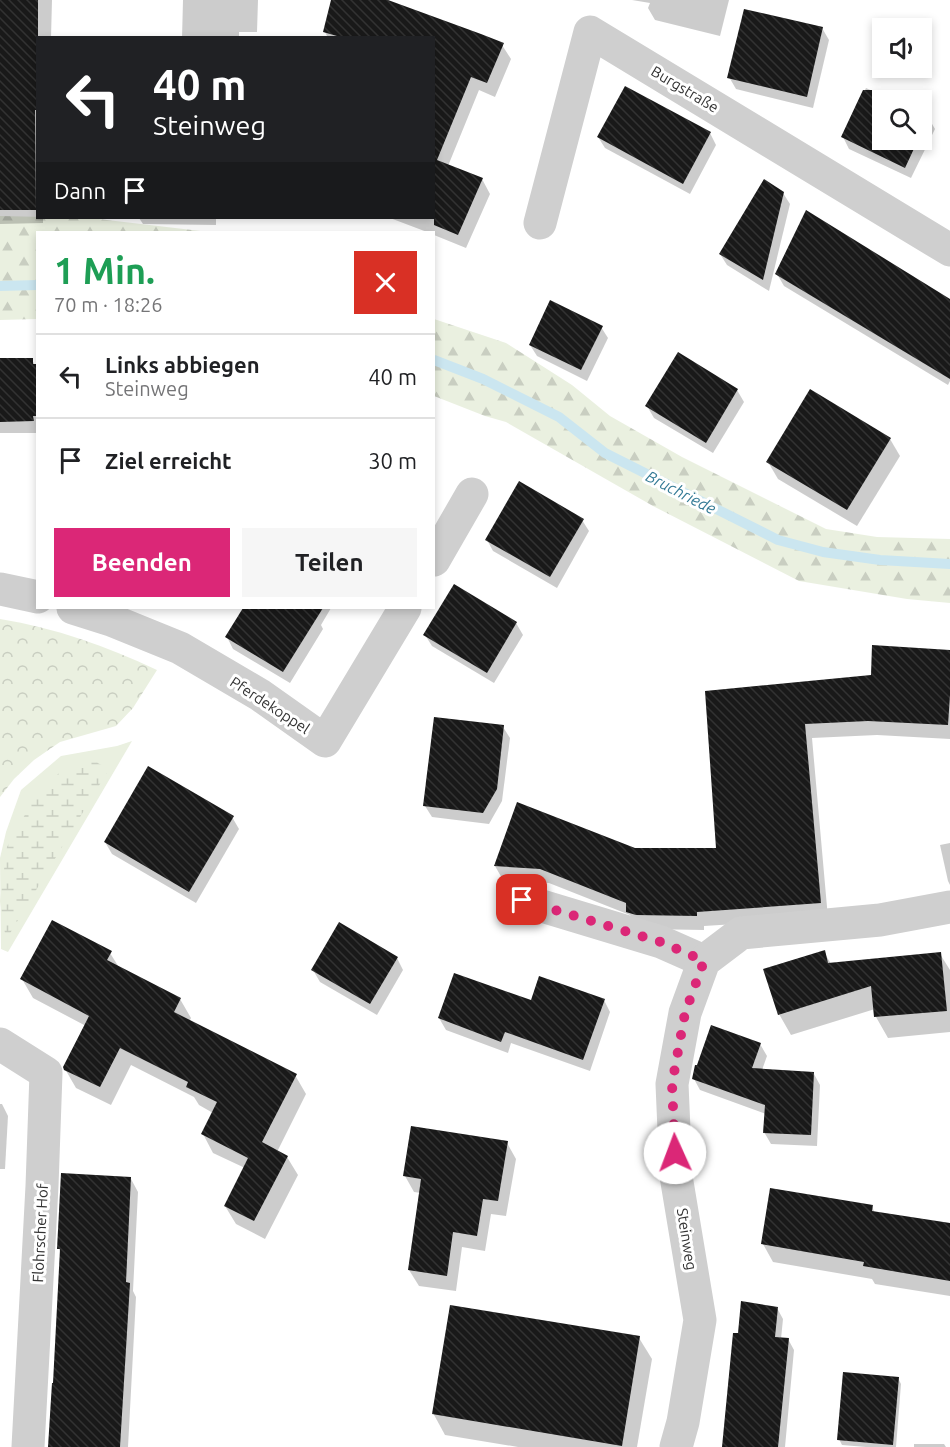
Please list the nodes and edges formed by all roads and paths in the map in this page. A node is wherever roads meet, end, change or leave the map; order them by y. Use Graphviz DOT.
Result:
graph roads {
  1 [pos="540,223"];
  2 [pos="950,250"];
  3 [pos="472,494"];
  4 [pos="435,558"];
  5 [pos="0,590"];
  6 [pos="36,597"];
  7 [pos="76,609"];
  8 [pos="404,609"];
  9 [pos="522,900"];
  10 [pos="950,907"];
  11 [pos="704,961"];
  12 [pos="0,1044"];
  13 [pos="28,1447"];
  14 [pos="676,1447"];
  1 -- 2 [label="street, Burgstraße"];
  3 -- 4 [label="street"];
  5 -- 6 [label="street"];
  7 -- 8 [label="street, Pferdekoppel"];
  9 -- 11 [label="street"];
  10 -- 11 [label="street"];
  11 -- 14 [label="street, Steinweg"];
  12 -- 13 [label="street, Flohrscher Hof"];
}
